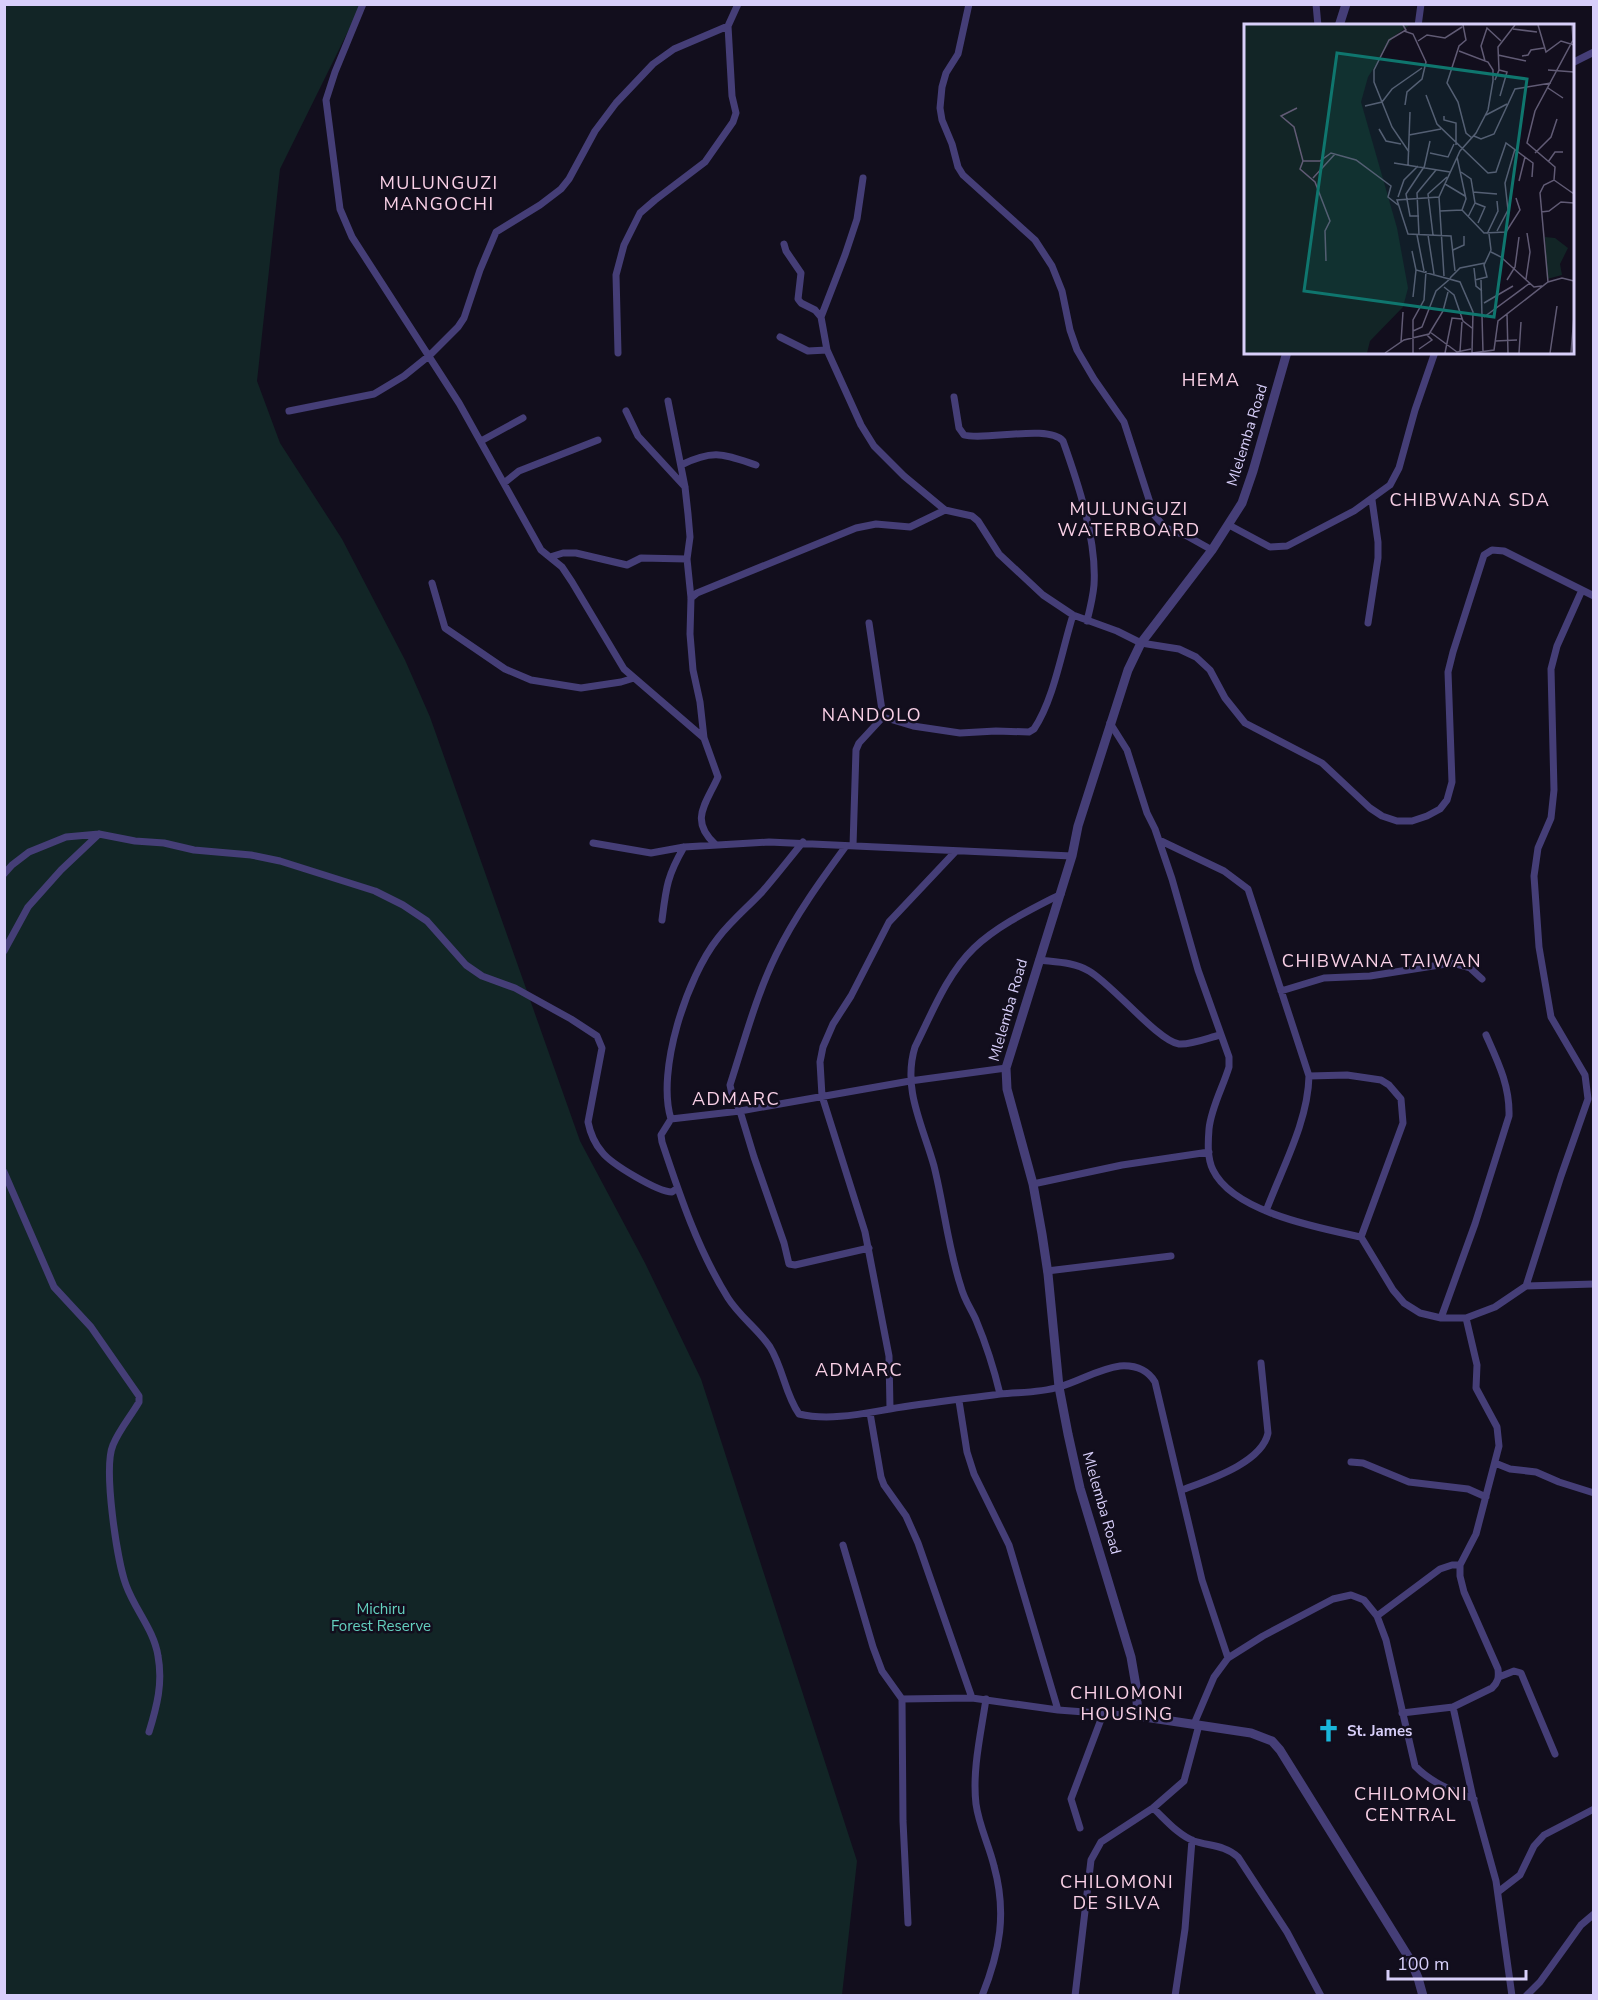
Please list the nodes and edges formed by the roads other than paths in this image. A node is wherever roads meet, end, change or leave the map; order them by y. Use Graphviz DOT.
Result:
graph roads {
  1 [pos="363,4"];
  2 [pos="738,4"];
  3 [pos="969,4"];
  4 [pos="1316,4"];
  5 [pos="1346,4"];
  6 [pos="1421,4"];
  7 [pos="1318,24"];
  8 [pos="1340,24"];
  9 [pos="1418,24"];
  10 [pos="728,26"];
  11 [pos="1593,52"];
  12 [pos="1574,62"];
  13 [pos="863,178"];
  14 [pos="784,244"];
  15 [pos="821,317"];
  16 [pos="780,337"];
  17 [pos="827,350"];
  18 [pos="618,353"];
  19 [pos="1286,354"];
  20 [pos="1434,354"];
  21 [pos="430,356"];
  22 [pos="954,397"];
  23 [pos="668,401"];
  24 [pos="289,411"];
  25 [pos="626,411"];
  26 [pos="523,418"];
  27 [pos="598,440"];
  28 [pos="481,441"];
  29 [pos="681,465"];
  30 [pos="756,465"];
  31 [pos="504,483"];
  32 [pos="685,487"];
  33 [pos="1372,500"];
  34 [pos="945,510"];
  35 [pos="1229,525"];
  36 [pos="1212,550"];
  37 [pos="550,557"];
  38 [pos="687,559"];
  39 [pos="432,583"];
  40 [pos="1582,590"];
  41 [pos="1593,596"];
  42 [pos="691,598"];
  43 [pos="1073,615"];
  44 [pos="1087,621"];
  45 [pos="869,623"];
  46 [pos="1368,623"];
  47 [pos="1141,643"];
  48 [pos="634,678"];
  49 [pos="883,717"];
  50 [pos="1110,723"];
  51 [pos="704,738"];
  52 [pos="99,834"];
  53 [pos="1159,840"];
  54 [pos="802,842"];
  55 [pos="593,843"];
  56 [pos="715,844"];
  57 [pos="849,846"];
  58 [pos="684,847"];
  59 [pos="955,852"];
  60 [pos="1072,856"];
  61 [pos="4,874"];
  62 [pos="1061,894"];
  63 [pos="662,920"];
  64 [pos="4,951"];
  65 [pos="1039,960"];
  66 [pos="1482,979"];
  67 [pos="1281,991"];
  68 [pos="1220,1035"];
  69 [pos="1486,1035"];
  70 [pos="1006,1068"];
  71 [pos="1309,1076"];
  72 [pos="910,1080"];
  73 [pos="822,1096"];
  74 [pos="740,1111"];
  75 [pos="671,1119"];
  76 [pos="1209,1152"];
  77 [pos="4,1172"];
  78 [pos="1033,1184"];
  79 [pos="676,1189"];
  80 [pos="1266,1211"];
  81 [pos="1361,1237"];
  82 [pos="868,1248"];
  83 [pos="1171,1256"];
  84 [pos="1047,1270"];
  85 [pos="1593,1284"];
  86 [pos="1526,1286"];
  87 [pos="1441,1318"];
  88 [pos="1466,1318"];
  89 [pos="1261,1364"];
  90 [pos="1059,1387"];
  91 [pos="1000,1394"];
  92 [pos="959,1401"];
  93 [pos="890,1409"];
  94 [pos="870,1413"];
  95 [pos="1351,1462"];
  96 [pos="1495,1463"];
  97 [pos="1182,1490"];
  98 [pos="1593,1493"];
  99 [pos="1486,1497"];
  100 [pos="843,1545"];
  101 [pos="1460,1565"];
  102 [pos="1377,1616"];
  103 [pos="1228,1658"];
  104 [pos="1499,1677"];
  105 [pos="972,1698"];
  106 [pos="902,1699"];
  107 [pos="986,1700"];
  108 [pos="1453,1707"];
  109 [pos="1058,1710"];
  110 [pos="1402,1713"];
  111 [pos="1103,1714"];
  112 [pos="1138,1716"];
  113 [pos="1196,1725"];
  114 [pos="148,1732"];
  115 [pos="1555,1754"];
  116 [pos="1474,1799"];
  117 [pos="1153,1808"];
  118 [pos="1593,1809"];
  119 [pos="1080,1828"];
  120 [pos="1192,1840"];
  121 [pos="1498,1892"];
  122 [pos="1593,1914"];
  123 [pos="908,1923"];
  124 [pos="982,1995"];
  125 [pos="1075,1995"];
  126 [pos="1175,1995"];
  127 [pos="1320,1995"];
  128 [pos="1423,1995"];
  129 [pos="1512,1995"];
  130 [pos="1526,1995"];
  1 -- 21 [label="street"];
  2 -- 10 [label="street"];
  3 -- 36 [label="street"];
  4 -- 7 [label="street"];
  5 -- 8 [label="street"];
  6 -- 9 [label="street"];
  10 -- 18 [label="street"];
  10 -- 21 [label="street"];
  11 -- 12 [label="street"];
  13 -- 15 [label="street"];
  14 -- 15 [label="street"];
  15 -- 17 [label="street"];
  16 -- 17 [label="street"];
  17 -- 34 [label="street"];
  19 -- 35 [label="street, Mlelemba Road"];
  20 -- 33 [label="street"];
  21 -- 24 [label="street"];
  21 -- 28 [label="street"];
  22 -- 44 [label="street"];
  23 -- 29 [label="street"];
  25 -- 32 [label="street"];
  26 -- 28 [label="street"];
  27 -- 31 [label="street"];
  28 -- 31 [label="street"];
  29 -- 30 [label="street"];
  29 -- 32 [label="street"];
  31 -- 37 [label="street"];
  32 -- 38 [label="street"];
  33 -- 35 [label="street"];
  33 -- 46 [label="street"];
  34 -- 42 [label="street"];
  34 -- 43 [label="street"];
  35 -- 36 [label="street, Mlelemba Road"];
  36 -- 47 [label="street, Mlelemba Road"];
  37 -- 38 [label="street"];
  37 -- 48 [label="street"];
  38 -- 42 [label="street"];
  39 -- 48 [label="street"];
  40 -- 41 [label="street"];
  40 -- 47 [label="street"];
  40 -- 86 [label="street"];
  42 -- 51 [label="street"];
  43 -- 44 [label="street"];
  43 -- 49 [label="street"];
  44 -- 47 [label="street"];
  45 -- 49 [label="street"];
  47 -- 50 [label="street, Mlelemba Road"];
  48 -- 51 [label="street"];
  49 -- 57 [label="street"];
  50 -- 53 [label="street"];
  50 -- 60 [label="street, Mlelemba Road"];
  51 -- 56 [label="street"];
  52 -- 61 [label="street"];
  52 -- 64 [label="street"];
  52 -- 79 [label="street"];
  53 -- 67 [label="street"];
  53 -- 68 [label="street"];
  54 -- 56 [label="street"];
  54 -- 57 [label="street"];
  54 -- 75 [label="street"];
  55 -- 58 [label="street"];
  56 -- 58 [label="street"];
  57 -- 59 [label="street"];
  57 -- 74 [label="street"];
  58 -- 63 [label="street"];
  59 -- 60 [label="street"];
  59 -- 73 [label="street"];
  60 -- 62 [label="street, Mlelemba Road"];
  62 -- 65 [label="street, Mlelemba Road"];
  62 -- 72 [label="street"];
  65 -- 68 [label="street"];
  65 -- 70 [label="street, Mlelemba Road"];
  66 -- 67 [label="street"];
  67 -- 71 [label="street"];
  68 -- 76 [label="street"];
  69 -- 87 [label="street"];
  70 -- 72 [label="street"];
  70 -- 78 [label="street, Mlelemba Road"];
  71 -- 80 [label="street"];
  71 -- 81 [label="street"];
  72 -- 73 [label="street"];
  72 -- 91 [label="street"];
  73 -- 74 [label="street"];
  73 -- 82 [label="street"];
  74 -- 75 [label="street"];
  74 -- 82 [label="street"];
  75 -- 79 [label="street"];
  76 -- 78 [label="street"];
  76 -- 80 [label="street"];
  77 -- 114 [label="street"];
  78 -- 84 [label="street, Mlelemba Road"];
  79 -- 94 [label="street"];
  80 -- 81 [label="street"];
  81 -- 87 [label="street"];
  82 -- 93 [label="street"];
  83 -- 84 [label="street"];
  84 -- 90 [label="street, Mlelemba Road"];
  85 -- 86 [label="street"];
  86 -- 88 [label="street"];
  87 -- 88 [label="street"];
  88 -- 96 [label="street"];
  89 -- 97 [label="street"];
  90 -- 91 [label="street"];
  90 -- 97 [label="street"];
  90 -- 112 [label="street, Mlelemba Road"];
  91 -- 92 [label="street"];
  92 -- 93 [label="street"];
  92 -- 109 [label="street"];
  93 -- 94 [label="street"];
  94 -- 105 [label="street"];
  95 -- 99 [label="street"];
  96 -- 98 [label="street"];
  96 -- 99 [label="street"];
  97 -- 103 [label="street"];
  99 -- 101 [label="street"];
  100 -- 106 [label="street"];
  101 -- 102 [label="street"];
  101 -- 104 [label="street"];
  102 -- 103 [label="street"];
  102 -- 110 [label="street"];
  103 -- 113 [label="street"];
  104 -- 108 [label="street"];
  104 -- 115 [label="street"];
  105 -- 106 [label="street"];
  105 -- 107 [label="street"];
  106 -- 123 [label="street"];
  107 -- 109 [label="street"];
  107 -- 124 [label="street"];
  108 -- 110 [label="street"];
  108 -- 116 [label="street"];
  109 -- 111 [label="street"];
  110 -- 116 [label="street"];
  111 -- 112 [label="street"];
  111 -- 119 [label="street"];
  112 -- 113 [label="street"];
  113 -- 117 [label="street"];
  113 -- 128 [label="street"];
  116 -- 121 [label="street"];
  117 -- 120 [label="street"];
  117 -- 125 [label="street"];
  118 -- 121 [label="street"];
  120 -- 126 [label="street"];
  120 -- 127 [label="street"];
  121 -- 129 [label="street"];
  122 -- 130 [label="street"];
}
